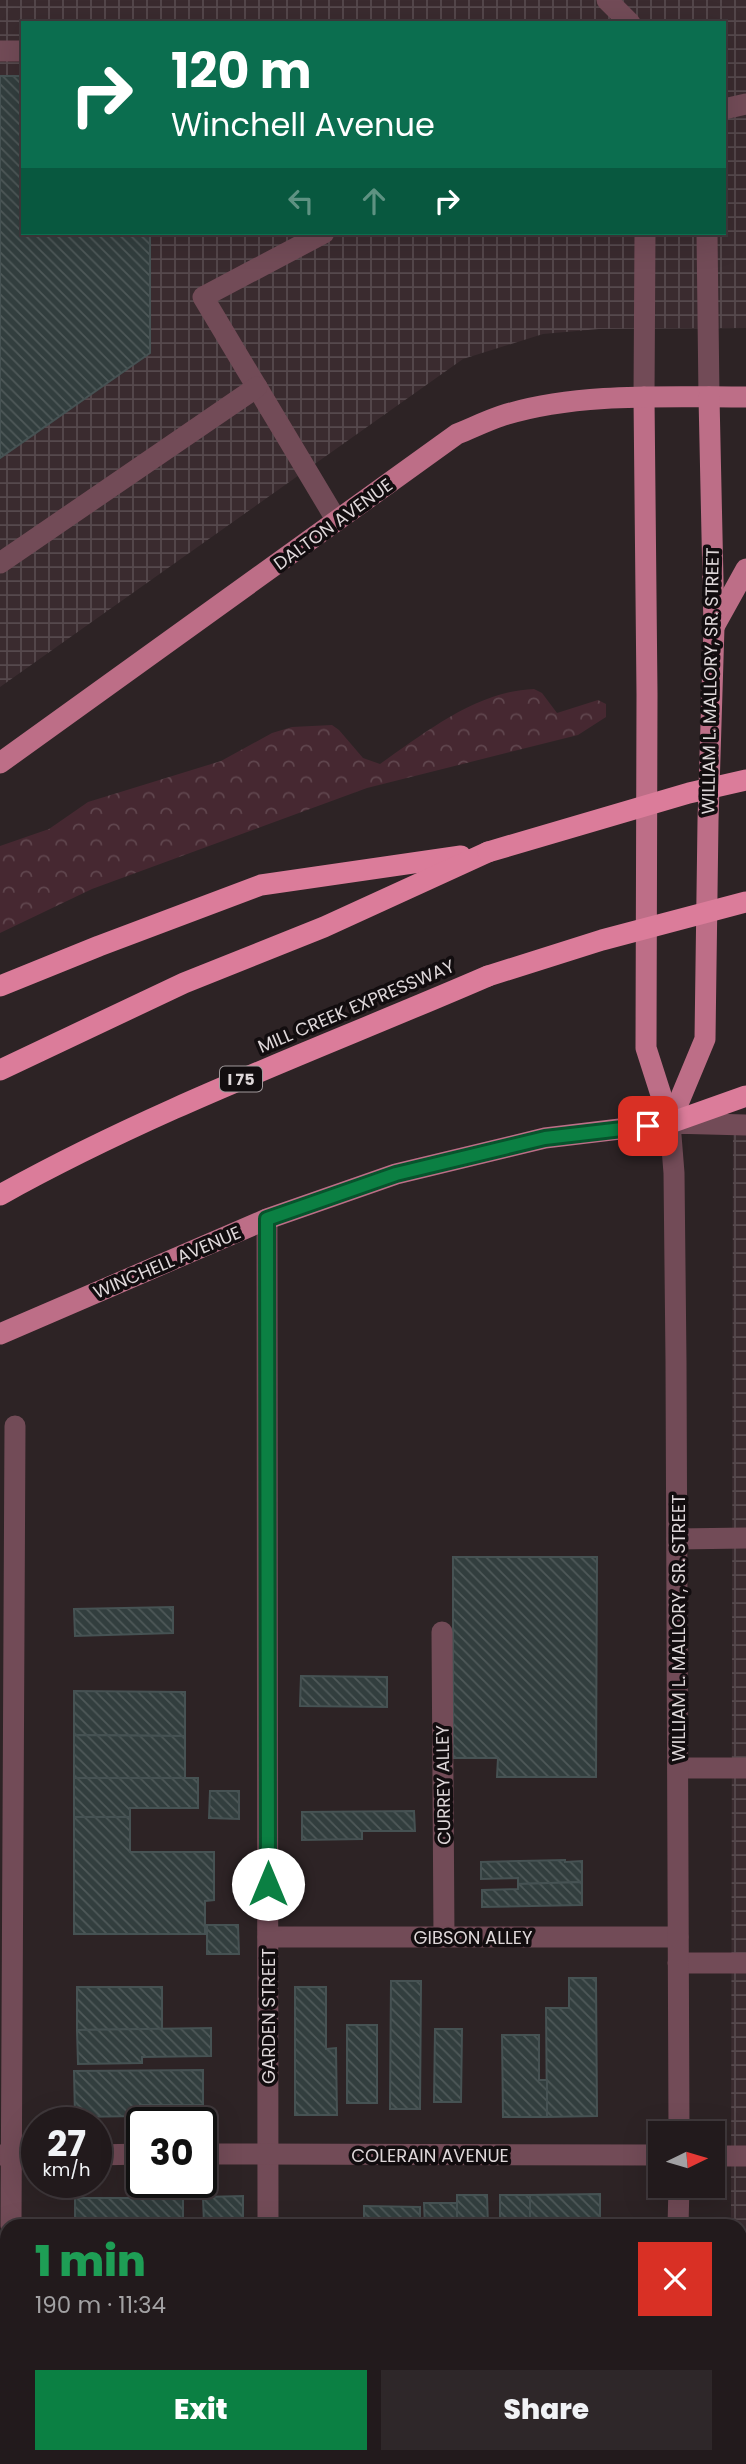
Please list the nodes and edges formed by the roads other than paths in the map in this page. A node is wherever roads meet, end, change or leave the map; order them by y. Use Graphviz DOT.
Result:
graph roads {
  1 [pos="607,0"];
  2 [pos="628,21"];
  3 [pos="0,51"];
  4 [pos="21,51"];
  5 [pos="746,104"];
  6 [pos="726,109"];
  7 [pos="320,235"];
  8 [pos="645,235"];
  9 [pos="707,235"];
  10 [pos="257,387"];
  11 [pos="644,397"];
  12 [pos="709,397"];
  13 [pos="746,397"];
  14 [pos="337,521"];
  15 [pos="0,564"];
  16 [pos="746,569"];
  17 [pos="714,627"];
  18 [pos="0,763"];
  19 [pos="746,780"];
  20 [pos="488,852"];
  21 [pos="746,902"];
  22 [pos="0,986"];
  23 [pos="0,1070"];
  24 [pos="746,1096"];
  25 [pos="670,1123"];
  26 [pos="746,1125"];
  27 [pos="0,1195"];
  28 [pos="267,1219"];
  29 [pos="0,1334"];
  30 [pos="15,1426"];
  31 [pos="746,1538"];
  32 [pos="677,1539"];
  33 [pos="442,1632"];
  34 [pos="679,1768"];
  35 [pos="746,1768"];
  36 [pos="268,1937"];
  37 [pos="444,1937"];
  38 [pos="678,1937"];
  39 [pos="746,1962"];
  40 [pos="678,1963"];
  41 [pos="679,2121"];
  42 [pos="217,2154"];
  43 [pos="268,2154"];
  44 [pos="5,2155"];
  45 [pos="648,2155"];
  46 [pos="725,2155"];
  47 [pos="746,2156"];
  48 [pos="679,2198"];
  49 [pos="10,2219"];
  50 [pos="268,2219"];
  51 [pos="678,2219"];
  1 -- 2 [label="street"];
  3 -- 4 [label="street"];
  5 -- 6 [label="street"];
  7 -- 10 [label="street"];
  8 -- 11 [label="street, WILLIAM L. MALLORY, SR. STREET"];
  9 -- 12 [label="street, WILLIAM L. MALLORY, SR. STREET"];
  10 -- 14 [label="street"];
  10 -- 15 [label="street"];
  11 -- 12 [label="main road, DALTON AVENUE"];
  11 -- 14 [label="main road, DALTON AVENUE"];
  11 -- 25 [label="main road, WILLIAM L. MALLORY, SR. STREET"];
  12 -- 13 [label="main road, DALTON AVENUE"];
  12 -- 17 [label="main road, WILLIAM L. MALLORY, SR. STREET"];
  14 -- 18 [label="main road, DALTON AVENUE"];
  16 -- 17 [label="main road"];
  17 -- 25 [label="main road, WILLIAM L. MALLORY, SR. STREET"];
  19 -- 20 [label="highway, bridge"];
  20 -- 22 [label="highway"];
  20 -- 23 [label="highway"];
  21 -- 27 [label="highway, MILL CREEK EXPRESSWAY / I 75, bridge"];
  24 -- 25 [label="highway"];
  25 -- 26 [label="street, WINCHELL AVENUE"];
  25 -- 28 [label="main road, WINCHELL AVENUE"];
  25 -- 32 [label="street, WILLIAM L. MALLORY, SR. STREET"];
  28 -- 29 [label="main road, WINCHELL AVENUE"];
  28 -- 36 [label="street, GARDEN STREET"];
  30 -- 44 [label="street"];
  31 -- 32 [label="street"];
  32 -- 34 [label="street, WILLIAM L. MALLORY, SR. STREET"];
  33 -- 37 [label="street, CURREY ALLEY"];
  34 -- 35 [label="street"];
  34 -- 38 [label="street, WILLIAM L. MALLORY, SR. STREET"];
  36 -- 37 [label="street, GIBSON ALLEY"];
  36 -- 43 [label="street, GARDEN STREET"];
  37 -- 38 [label="street, GIBSON ALLEY"];
  38 -- 40 [label="street, WILLIAM L. MALLORY, SR. STREET"];
  39 -- 40 [label="street"];
  40 -- 41 [label="street, WILLIAM L. MALLORY, SR. STREET"];
  42 -- 43 [label="street, COLERAIN AVENUE"];
  43 -- 45 [label="street, COLERAIN AVENUE"];
  43 -- 50 [label="street, GARDEN STREET"];
  44 -- 49 [label="street"];
  46 -- 47 [label="street"];
  48 -- 51 [label="street"];
}
